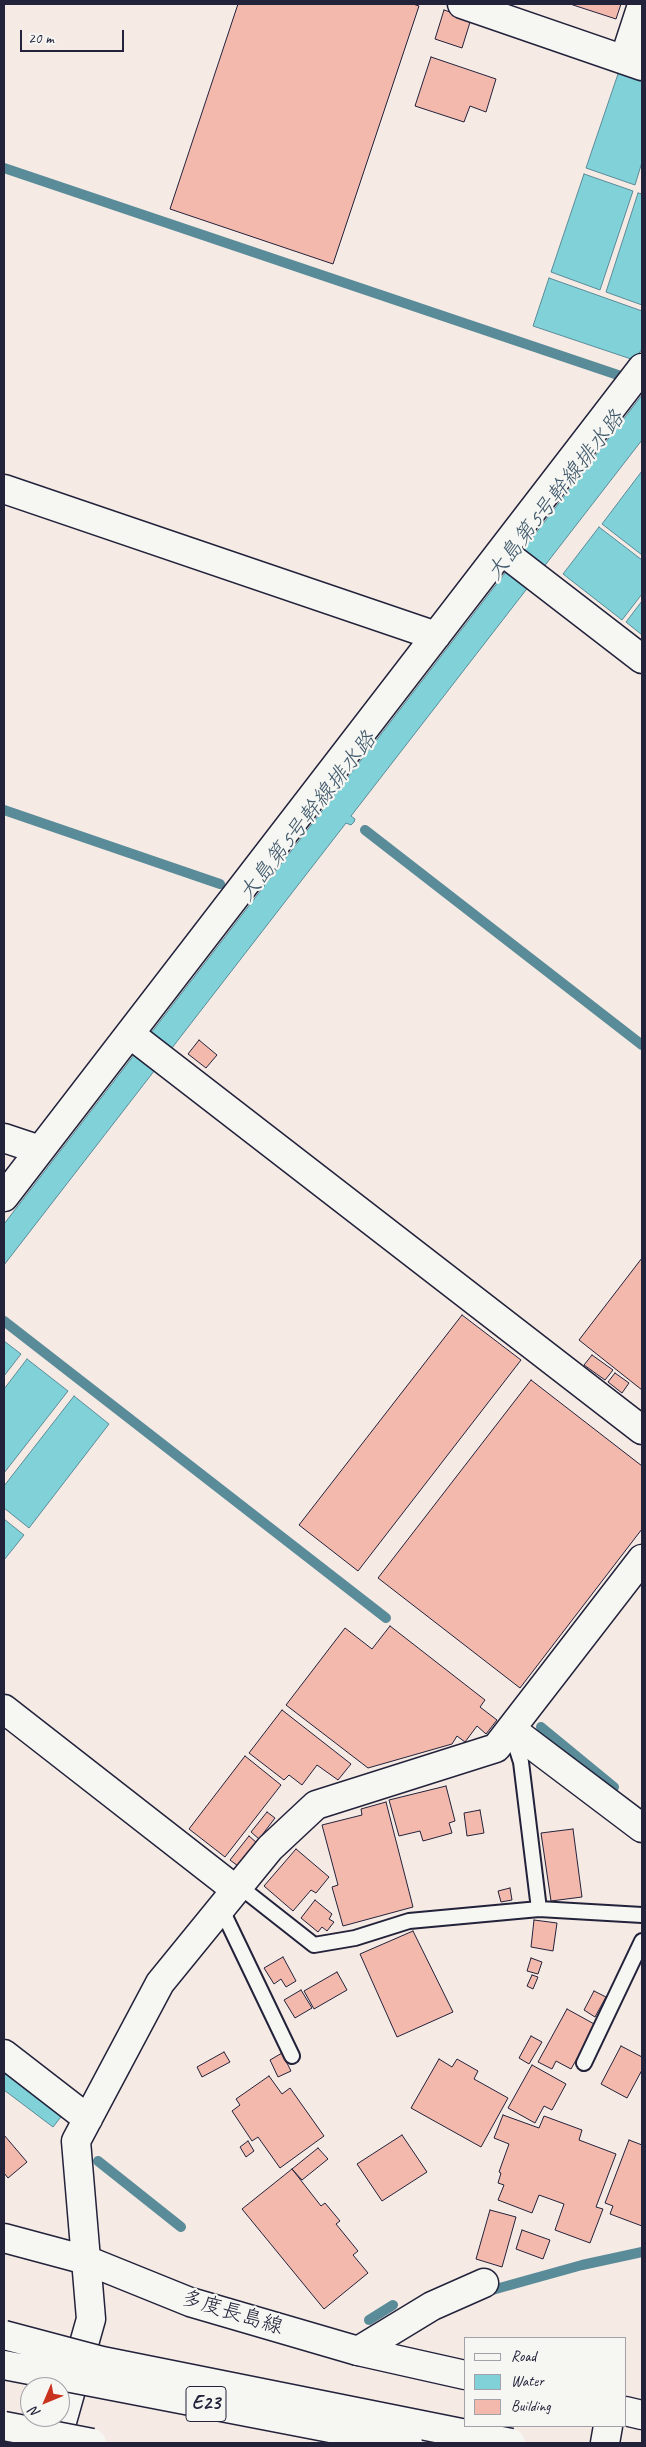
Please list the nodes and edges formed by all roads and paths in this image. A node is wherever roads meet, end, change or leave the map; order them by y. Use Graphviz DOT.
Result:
graph roads {
  1 [pos="462,4"];
  2 [pos="642,4"];
  3 [pos="633,63"];
  4 [pos="642,368"];
  5 [pos="4,489"];
  6 [pos="505,553"];
  7 [pos="436,636"];
  8 [pos="642,658"];
  9 [pos="134,1037"];
  10 [pos="4,1138"];
  11 [pos="40,1150"];
  12 [pos="4,1197"];
  13 [pos="642,1430"];
  14 [pos="642,1560"];
  15 [pos="4,1709"];
  16 [pos="511,1729"];
  17 [pos="642,1828"];
  18 [pos="232,1895"];
  19 [pos="539,1909"];
  20 [pos="642,1915"];
  21 [pos="642,1941"];
  22 [pos="4,2054"];
  23 [pos="292,2056"];
  24 [pos="584,2063"];
  25 [pos="88,2119"];
  26 [pos="4,2238"];
  27 [pos="86,2260"];
  28 [pos="484,2283"];
  29 [pos="4,2334"];
  30 [pos="358,2350"];
  31 [pos="4,2365"];
  32 [pos="463,2375"];
  33 [pos="626,2411"];
  34 [pos="642,2415"];
  35 [pos="4,2426"];
  36 [pos="608,2427"];
  37 [pos="56,2443"];
  38 [pos="92,2443"];
  39 [pos="408,2443"];
  40 [pos="511,2443"];
  41 [pos="605,2443"];
  1 -- 3 [label="main road"];
  2 -- 3 [label="main road"];
  4 -- 6 [label="main road"];
  5 -- 7 [label="main road"];
  6 -- 7 [label="main road"];
  6 -- 8 [label="main road"];
  7 -- 9 [label="main road"];
  9 -- 11 [label="main road"];
  9 -- 13 [label="main road"];
  10 -- 11 [label="main road"];
  11 -- 12 [label="main road"];
  14 -- 16 [label="main road"];
  15 -- 18 [label="main road"];
  16 -- 17 [label="main road"];
  16 -- 18 [label="main road"];
  16 -- 19 [label="lane"];
  18 -- 19 [label="lane"];
  18 -- 23 [label="lane"];
  18 -- 25 [label="main road"];
  19 -- 20 [label="lane"];
  21 -- 24 [label="lane"];
  22 -- 25 [label="main road"];
  25 -- 27 [label="main road"];
  26 -- 27 [label="main road, 多度長島線"];
  27 -- 30 [label="main road, 多度長島線"];
  27 -- 37 [label="main road"];
  28 -- 30 [label="main road"];
  29 -- 40 [label="main road, bridge"];
  30 -- 32 [label="main road, 多度長島線"];
  31 -- 39 [label="main road, E23, bridge"];
  33 -- 34 [label="main road"];
  35 -- 38 [label="main road, bridge"];
  36 -- 41 [label="main road"];
}
